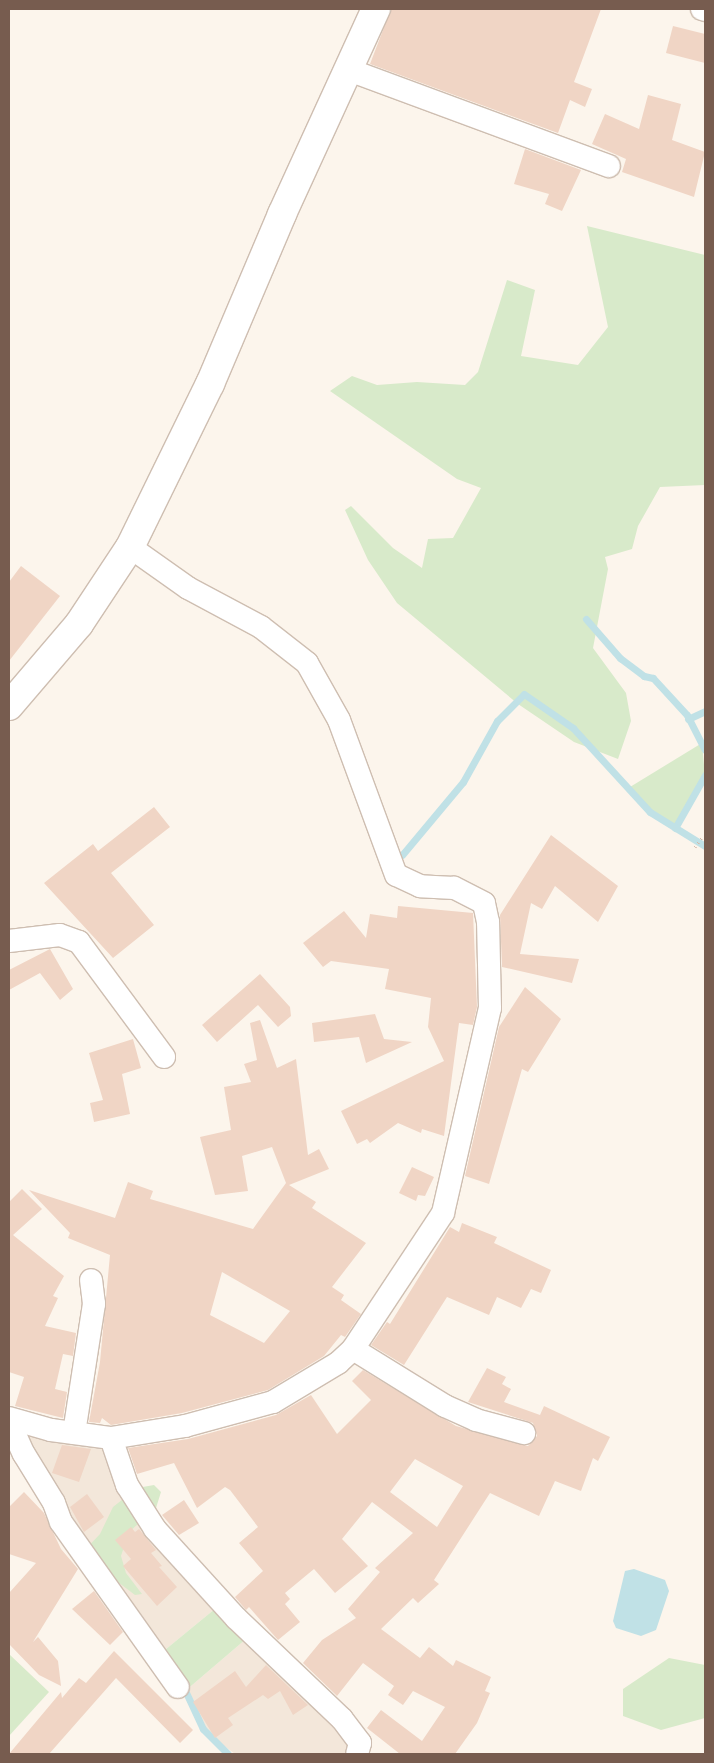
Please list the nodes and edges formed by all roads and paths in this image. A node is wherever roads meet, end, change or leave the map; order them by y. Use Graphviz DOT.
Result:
graph roads {
  1 [pos="376,9"];
  2 [pos="349,70"];
  3 [pos="609,166"];
  4 [pos="130,547"];
  5 [pos="9,706"];
  6 [pos="702,837"];
  7 [pos="695,847"];
  8 [pos="9,941"];
  9 [pos="164,1057"];
  10 [pos="91,1280"];
  11 [pos="353,1349"];
  12 [pos="9,1420"];
  13 [pos="524,1433"];
  14 [pos="74,1434"];
  15 [pos="110,1438"];
  16 [pos="178,1687"];
  17 [pos="357,1754"];
  1 -- 2 [label="street"];
  2 -- 3 [label="street"];
  2 -- 4 [label="street"];
  4 -- 5 [label="street"];
  4 -- 11 [label="street"];
  6 -- 7 [label="path"];
  8 -- 9 [label="street"];
  10 -- 14 [label="street"];
  11 -- 13 [label="street"];
  11 -- 15 [label="street"];
  12 -- 14 [label="street"];
  12 -- 16 [label="street"];
  14 -- 15 [label="street"];
  15 -- 17 [label="street"];
}
